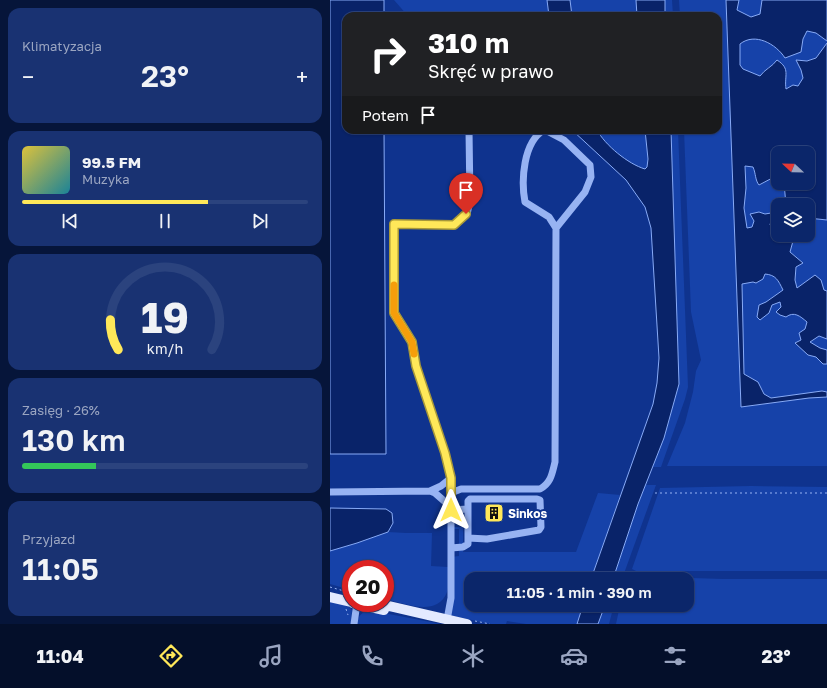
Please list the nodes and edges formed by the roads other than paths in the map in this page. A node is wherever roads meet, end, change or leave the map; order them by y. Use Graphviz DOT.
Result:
graph roads {
  1 [pos="469,134"];
  2 [pos="537,134"];
  3 [pos="553,134"];
  4 [pos="556,228"];
  5 [pos="451,478"];
  6 [pos="430,491"];
  7 [pos="330,492"];
  8 [pos="451,493"];
  9 [pos="451,508"];
  10 [pos="468,510"];
  11 [pos="468,538"];
  12 [pos="451,548"];
  13 [pos="330,597"];
  14 [pos="342,600"];
  15 [pos="394,607"];
  16 [pos="354,612"];
  17 [pos="394,612"];
  18 [pos="443,619"];
  19 [pos="354,624"];
  20 [pos="467,624"];
  1 -- 5 [label="street"];
  2 -- 4 [label="street"];
  3 -- 4 [label="street"];
  4 -- 8 [label="street"];
  5 -- 6 [label="street"];
  5 -- 8 [label="street"];
  6 -- 7 [label="street"];
  6 -- 9 [label="street"];
  8 -- 9 [label="street"];
  9 -- 10 [label="street"];
  9 -- 12 [label="street"];
  10 -- 11 [label="street"];
  10 -- 11 [label="street"];
  11 -- 12 [label="street"];
  12 -- 18 [label="street"];
  13 -- 14 [label="main road"];
  15 -- 18 [label="main road"];
  16 -- 19 [label="street"];
  17 -- 18 [label="main road"];
  18 -- 20 [label="main road"];
}
